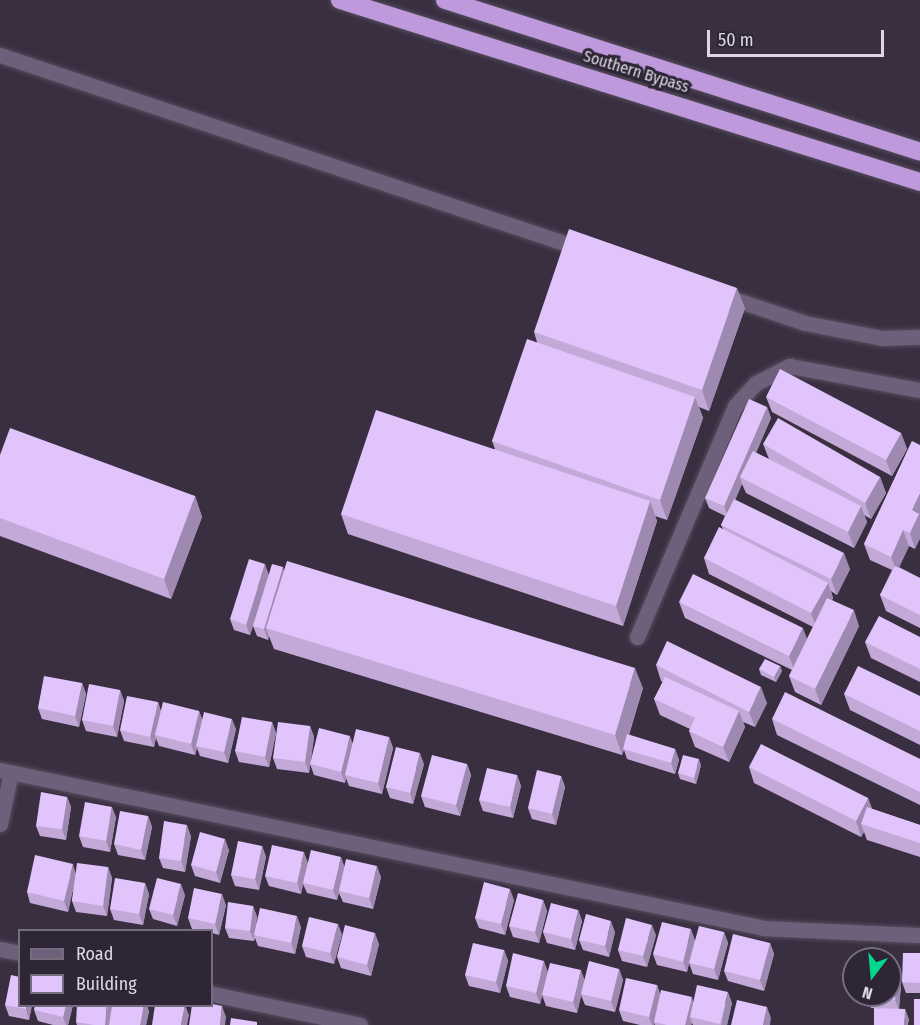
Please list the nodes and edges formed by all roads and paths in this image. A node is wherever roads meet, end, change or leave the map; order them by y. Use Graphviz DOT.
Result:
graph roads {
  1 [pos="340,0"];
  2 [pos="445,0"];
  3 [pos="0,55"];
  4 [pos="920,152"];
  5 [pos="920,182"];
  6 [pos="601,255"];
  7 [pos="703,289"];
  8 [pos="920,337"];
  9 [pos="920,390"];
  10 [pos="637,637"];
  11 [pos="6,771"];
  12 [pos="0,824"];
  13 [pos="920,935"];
  14 [pos="0,949"];
  15 [pos="18,953"];
  16 [pos="213,994"];
  17 [pos="360,1025"];
  1 -- 5 [label="highway, Southern Bypass"];
  2 -- 4 [label="highway, Southern Bypass"];
  3 -- 6 [label="street"];
  7 -- 8 [label="street"];
  9 -- 10 [label="street"];
  11 -- 12 [label="street"];
  11 -- 13 [label="street"];
  14 -- 15 [label="street"];
  16 -- 17 [label="street"];
}
